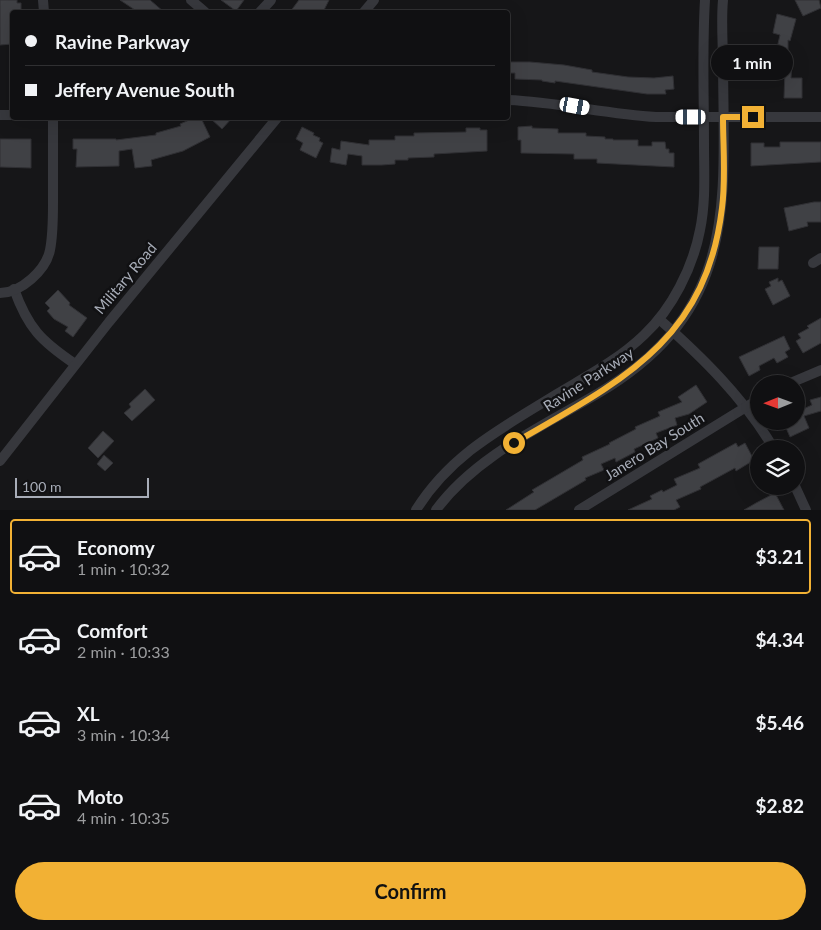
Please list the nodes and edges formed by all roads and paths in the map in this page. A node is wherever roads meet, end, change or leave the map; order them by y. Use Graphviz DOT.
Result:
graph roads {
  1 [pos="191,0"];
  2 [pos="271,0"];
  3 [pos="374,0"];
  4 [pos="705,0"];
  5 [pos="723,0"];
  6 [pos="203,10"];
  7 [pos="262,10"];
  8 [pos="366,10"];
  9 [pos="510,100"];
  10 [pos="704,117"];
  11 [pos="723,117"];
  12 [pos="821,117"];
  13 [pos="53,120"];
  14 [pos="275,120"];
  15 [pos="14,289"];
  16 [pos="0,293"];
  17 [pos="659,319"];
  18 [pos="673,331"];
  19 [pos="75,364"];
  20 [pos="821,370"];
  21 [pos="805,377"];
  22 [pos="750,404"];
  23 [pos="745,407"];
  24 [pos="768,440"];
  25 [pos="0,461"];
  26 [pos="799,495"];
  27 [pos="416,510"];
  28 [pos="436,510"];
  29 [pos="579,510"];
  30 [pos="806,510"];
  1 -- 6 [label="street"];
  2 -- 7 [label="street"];
  3 -- 8 [label="street"];
  4 -- 10 [label="street, Ravine Parkway"];
  5 -- 11 [label="street, Ravine Parkway"];
  9 -- 10 [label="street"];
  10 -- 11 [label="street"];
  10 -- 17 [label="street, Ravine Parkway"];
  11 -- 12 [label="street"];
  11 -- 18 [label="street, Ravine Parkway"];
  13 -- 15 [label="street"];
  14 -- 19 [label="street, Military Road"];
  15 -- 16 [label="street"];
  15 -- 19 [label="street"];
  17 -- 18 [label="street"];
  17 -- 27 [label="street, Ravine Parkway"];
  18 -- 23 [label="street"];
  18 -- 28 [label="street, Ravine Parkway"];
  19 -- 25 [label="street, Military Road"];
  20 -- 21 [label="street"];
  22 -- 23 [label="street, Janero Bay South"];
  23 -- 24 [label="street"];
  23 -- 29 [label="street, Janero Bay South"];
  26 -- 30 [label="street"];
}
